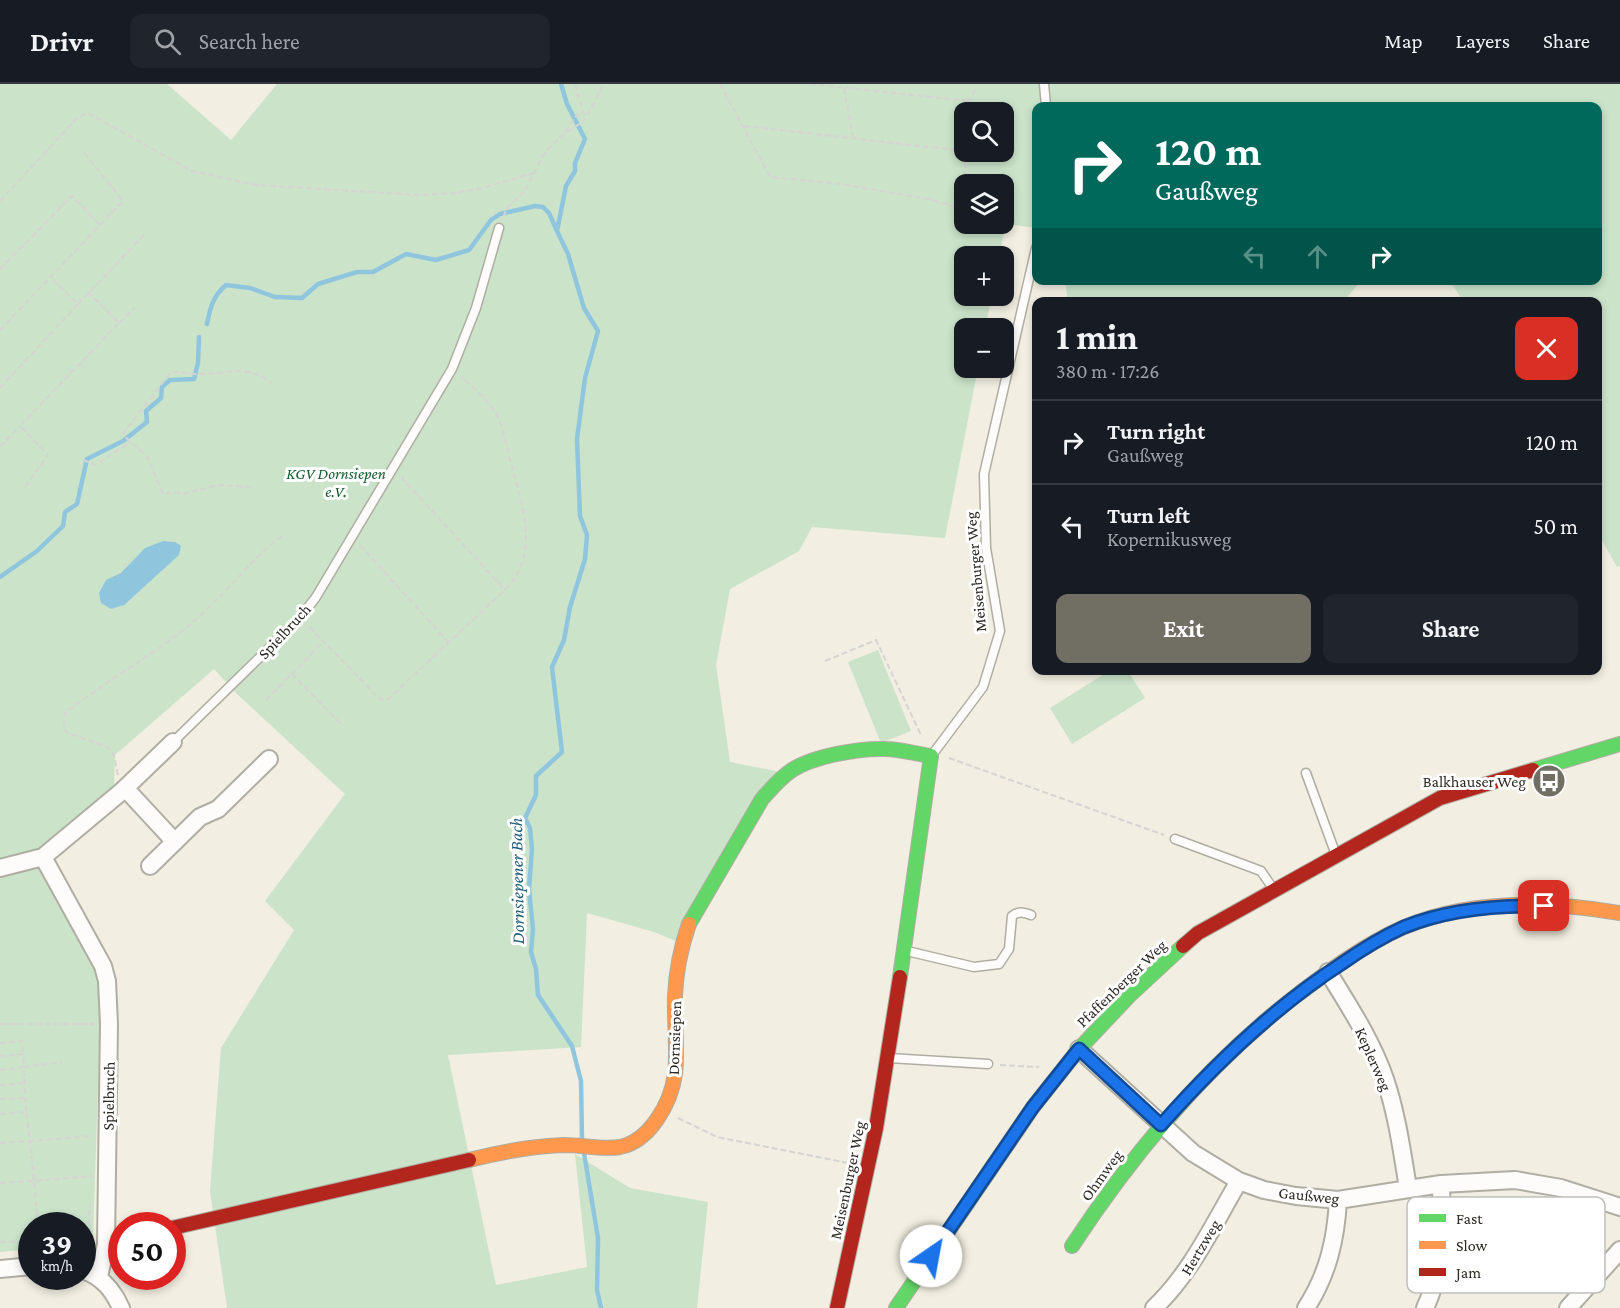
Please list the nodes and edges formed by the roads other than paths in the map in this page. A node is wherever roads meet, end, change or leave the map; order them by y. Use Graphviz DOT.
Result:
graph roads {
  1 [pos="1044,84"];
  2 [pos="1046,102"];
  3 [pos="499,228"];
  4 [pos="1032,265"];
  5 [pos="173,742"];
  6 [pos="1620,744"];
  7 [pos="931,756"];
  8 [pos="268,759"];
  9 [pos="1306,773"];
  10 [pos="123,790"];
  11 [pos="1175,839"];
  12 [pos="175,842"];
  13 [pos="1336,855"];
  14 [pos="43,857"];
  15 [pos="150,866"];
  16 [pos="0,868"];
  17 [pos="1274,890"];
  18 [pos="1620,913"];
  19 [pos="1031,915"];
  20 [pos="903,950"];
  21 [pos="1328,972"];
  22 [pos="1079,1049"];
  23 [pos="888,1058"];
  24 [pos="988,1064"];
  25 [pos="1161,1125"];
  26 [pos="1239,1181"];
  27 [pos="1441,1184"];
  28 [pos="1408,1188"];
  29 [pos="1441,1197"];
  30 [pos="1589,1197"];
  31 [pos="1338,1200"];
  32 [pos="1605,1202"];
  33 [pos="1620,1207"];
  34 [pos="113,1212"];
  35 [pos="186,1225"];
  36 [pos="1072,1246"];
  37 [pos="1620,1250"];
  38 [pos="108,1256"];
  39 [pos="18,1267"];
  40 [pos="1605,1267"];
  41 [pos="0,1269"];
  42 [pos="96,1276"];
  43 [pos="99,1277"];
  44 [pos="1431,1293"];
  45 [pos="1581,1293"];
  46 [pos="121,1308"];
  47 [pos="837,1308"];
  48 [pos="896,1308"];
  49 [pos="1154,1308"];
  50 [pos="1306,1308"];
  51 [pos="1425,1308"];
  52 [pos="1568,1308"];
  1 -- 2 [label="lane"];
  3 -- 5 [label="lane, Spielbruch"];
  4 -- 7 [label="lane, Meisenburger Weg"];
  5 -- 10 [label="street, Spielbruch"];
  6 -- 13 [label="street, Pfaffenberger Weg"];
  7 -- 20 [label="street, Meisenburger Weg"];
  7 -- 35 [label="street, Dornsiepen"];
  8 -- 12 [label="street"];
  9 -- 13 [label="lane"];
  10 -- 12 [label="street"];
  10 -- 14 [label="street, Spielbruch"];
  11 -- 17 [label="lane"];
  12 -- 15 [label="street"];
  13 -- 17 [label="street, Pfaffenberger Weg"];
  14 -- 16 [label="street, Spielbruch"];
  14 -- 34 [label="street, Spielbruch"];
  17 -- 22 [label="street, Pfaffenberger Weg"];
  18 -- 21 [label="street, Ohmweg"];
  19 -- 20 [label="lane"];
  20 -- 23 [label="street, Meisenburger Weg"];
  21 -- 25 [label="street, Ohmweg"];
  21 -- 28 [label="street, Keplerweg"];
  22 -- 25 [label="street, Gaußweg"];
  22 -- 48 [label="street, Pfaffenberger Weg"];
  23 -- 24 [label="lane"];
  23 -- 47 [label="street, Meisenburger Weg"];
  25 -- 26 [label="street, Gaußweg"];
  25 -- 36 [label="street, Ohmweg"];
  26 -- 31 [label="street, Gaußweg"];
  26 -- 49 [label="street, Hertzweg"];
  27 -- 28 [label="street, Gaußweg"];
  27 -- 29 [label="street"];
  27 -- 30 [label="street, Gaußweg"];
  28 -- 31 [label="street, Gaußweg"];
  31 -- 50 [label="street"];
  32 -- 33 [label="street, Gaußweg"];
  37 -- 40 [label="street"];
  38 -- 43 [label="street, Spielbruch"];
  39 -- 41 [label="street"];
  42 -- 43 [label="street"];
  43 -- 46 [label="street"];
  44 -- 51 [label="street"];
  45 -- 52 [label="street"];
}
